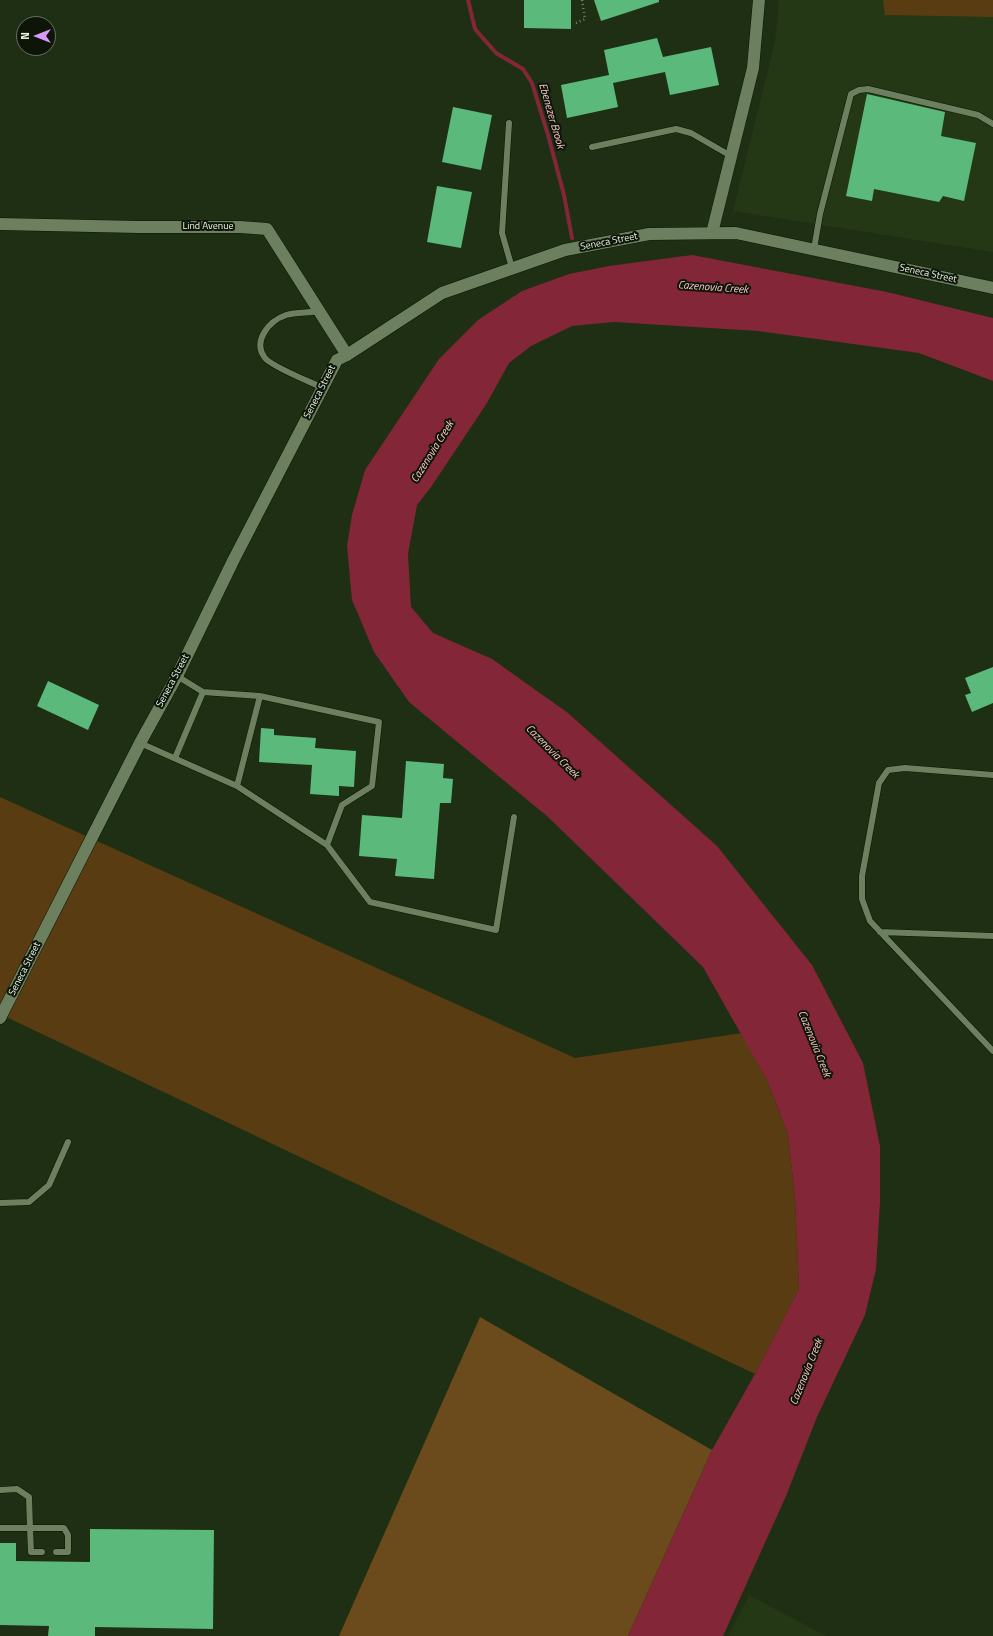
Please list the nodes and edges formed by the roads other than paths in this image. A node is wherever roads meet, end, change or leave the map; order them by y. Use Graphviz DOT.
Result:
graph roads {
  1 [pos="759,0"];
  2 [pos="509,123"];
  3 [pos="993,124"];
  4 [pos="592,147"];
  5 [pos="731,156"];
  6 [pos="0,224"];
  7 [pos="712,233"];
  8 [pos="814,249"];
  9 [pos="512,268"];
  10 [pos="993,288"];
  11 [pos="320,311"];
  12 [pos="347,355"];
  13 [pos="323,388"];
  14 [pos="177,676"];
  15 [pos="203,692"];
  16 [pos="260,696"];
  17 [pos="140,743"];
  18 [pos="175,758"];
  19 [pos="993,775"];
  20 [pos="237,786"];
  21 [pos="514,817"];
  22 [pos="327,845"];
  23 [pos="880,932"];
  24 [pos="993,936"];
  25 [pos="0,1017"];
  26 [pos="993,1051"];
  27 [pos="68,1142"];
  28 [pos="0,1203"];
  29 [pos="0,1490"];
  30 [pos="0,1528"];
  31 [pos="30,1528"];
  32 [pos="42,1552"];
  33 [pos="56,1552"];
  1 -- 5 [label="street"];
  2 -- 9 [label="lane"];
  3 -- 8 [label="lane"];
  4 -- 5 [label="lane"];
  5 -- 7 [label="street"];
  6 -- 11 [label="street, Lind Avenue"];
  7 -- 8 [label="street, Seneca Street"];
  7 -- 9 [label="street, Seneca Street"];
  8 -- 10 [label="street, Seneca Street"];
  9 -- 12 [label="street, Seneca Street"];
  11 -- 12 [label="street, Lind Avenue"];
  11 -- 13 [label="lane"];
  12 -- 13 [label="street, Seneca Street"];
  13 -- 14 [label="street, Seneca Street"];
  14 -- 15 [label="lane"];
  14 -- 17 [label="street, Seneca Street"];
  15 -- 16 [label="lane"];
  15 -- 18 [label="lane"];
  16 -- 20 [label="lane"];
  16 -- 22 [label="lane"];
  17 -- 18 [label="lane"];
  17 -- 25 [label="street, Seneca Street"];
  18 -- 20 [label="lane"];
  19 -- 23 [label="lane"];
  20 -- 22 [label="lane"];
  21 -- 22 [label="lane"];
  23 -- 24 [label="lane"];
  23 -- 26 [label="lane"];
  27 -- 28 [label="lane"];
  29 -- 31 [label="lane"];
  30 -- 31 [label="lane"];
  31 -- 32 [label="lane"];
  31 -- 33 [label="lane"];
}
